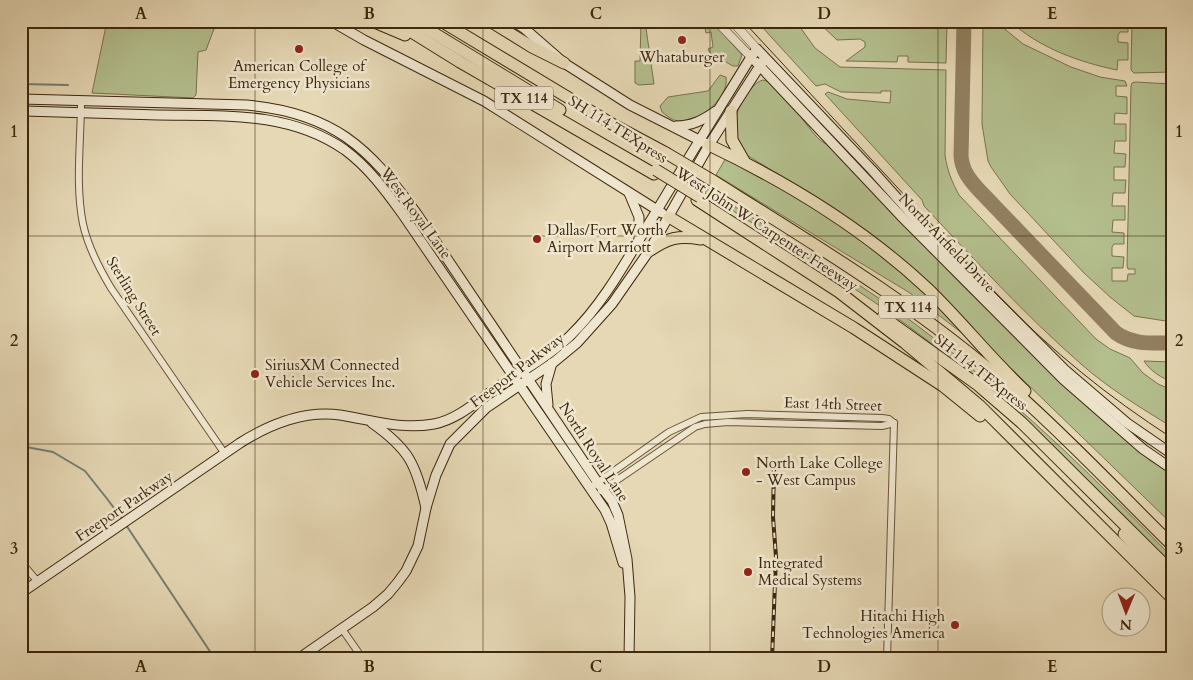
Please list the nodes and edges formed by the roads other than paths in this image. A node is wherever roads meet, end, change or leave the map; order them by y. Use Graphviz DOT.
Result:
graph roads {
  1 [pos="331,21"];
  2 [pos="372,21"];
  3 [pos="394,21"];
  4 [pos="414,21"];
  5 [pos="441,21"];
  6 [pos="490,21"];
  7 [pos="513,21"];
  8 [pos="716,21"];
  9 [pos="732,21"];
  10 [pos="754,53"];
  11 [pos="460,62"];
  12 [pos="762,62"];
  13 [pos="564,63"];
  14 [pos="774,80"];
  15 [pos="746,86"];
  16 [pos="21,99"];
  17 [pos="81,101"];
  18 [pos="199,104"];
  19 [pos="21,111"];
  20 [pos="725,111"];
  21 [pos="81,113"];
  22 [pos="198,116"];
  23 [pos="674,126"];
  24 [pos="332,128"];
  25 [pos="326,139"];
  26 [pos="705,143"];
  27 [pos="744,161"];
  28 [pos="655,172"];
  29 [pos="629,192"];
  30 [pos="699,198"];
  31 [pos="657,210"];
  32 [pos="669,216"];
  33 [pos="427,228"];
  34 [pos="416,234"];
  35 [pos="639,240"];
  36 [pos="710,241"];
  37 [pos="649,250"];
  38 [pos="607,292"];
  39 [pos="616,298"];
  40 [pos="552,363"];
  41 [pos="526,376"];
  42 [pos="516,382"];
  43 [pos="550,410"];
  44 [pos="369,421"];
  45 [pos="1007,433"];
  46 [pos="225,454"];
  47 [pos="1172,454"];
  48 [pos="1088,460"];
  49 [pos="1172,469"];
  50 [pos="1086,486"];
  51 [pos="596,489"];
  52 [pos="426,508"];
  53 [pos="1172,545"];
  54 [pos="21,562"];
  55 [pos="1172,572"];
  56 [pos="38,582"];
  57 [pos="1172,587"];
  58 [pos="21,593"];
  59 [pos="1172,598"];
  60 [pos="342,629"];
  61 [pos="298,659"];
  62 [pos="363,659"];
  63 [pos="629,659"];
  64 [pos="887,659"];
  1 -- 29 [label="main road"];
  2 -- 11 [label="highway"];
  3 -- 11 [label="highway, West John W Carpenter Freeway / TX 114"];
  4 -- 28 [label="highway, SH 114 TEXpress"];
  5 -- 48 [label="highway, West John W Carpenter Freeway / TX 114, bridge"];
  6 -- 13 [label="highway"];
  7 -- 13 [label="main road"];
  8 -- 10 [label="street, North Airfield Drive"];
  9 -- 10 [label="street, North Airfield Drive"];
  10 -- 12 [label="main road, North Airfield Drive"];
  10 -- 20 [label="main road, Freeport Parkway"];
  11 -- 28 [label="highway, West John W Carpenter Freeway / TX 114"];
  12 -- 14 [label="main road, North Airfield Drive"];
  12 -- 15 [label="main road, Freeport Parkway"];
  12 -- 47 [label="main road, North Airfield Drive"];
  13 -- 23 [label="main road"];
  14 -- 15 [label="main road"];
  14 -- 49 [label="main road, North Airfield Drive"];
  15 -- 20 [label="main road, Freeport Parkway"];
  16 -- 17 [label="main road, West Royal Lane"];
  17 -- 18 [label="main road, West Royal Lane"];
  17 -- 21 [label="street, Sterling Street"];
  18 -- 22 [label="main road"];
  18 -- 24 [label="main road, West Royal Lane"];
  19 -- 21 [label="main road, West Royal Lane"];
  20 -- 23 [label="main road"];
  20 -- 26 [label="main road, Freeport Parkway"];
  20 -- 27 [label="highway"];
  21 -- 22 [label="main road, West Royal Lane"];
  21 -- 46 [label="street, Sterling Street"];
  22 -- 25 [label="main road, West Royal Lane"];
  23 -- 26 [label="main road"];
  24 -- 25 [label="main road"];
  24 -- 33 [label="main road, West Royal Lane"];
  25 -- 34 [label="main road, West Royal Lane"];
  26 -- 27 [label="highway"];
  26 -- 31 [label="main road, Freeport Parkway"];
  26 -- 32 [label="main road, Freeport Parkway"];
  27 -- 48 [label="highway"];
  28 -- 30 [label="highway, West John W Carpenter Freeway / TX 114"];
  29 -- 31 [label="main road"];
  29 -- 35 [label="main road"];
  30 -- 45 [label="highway, West John W Carpenter Freeway / TX 114"];
  30 -- 50 [label="highway, SH 114 TEXpress"];
  31 -- 32 [label="main road"];
  31 -- 35 [label="main road, Freeport Parkway"];
  32 -- 36 [label="highway"];
  32 -- 37 [label="main road, Freeport Parkway"];
  33 -- 34 [label="main road"];
  33 -- 41 [label="main road, West Royal Lane"];
  34 -- 42 [label="main road, West Royal Lane"];
  35 -- 38 [label="main road, Freeport Parkway"];
  36 -- 37 [label="highway"];
  36 -- 45 [label="highway"];
  37 -- 39 [label="main road, Freeport Parkway"];
  38 -- 39 [label="main road"];
  38 -- 41 [label="main road, Freeport Parkway"];
  39 -- 40 [label="main road, Freeport Parkway"];
  40 -- 41 [label="main road, Freeport Parkway"];
  40 -- 43 [label="main road"];
  41 -- 42 [label="main road, Freeport Parkway"];
  41 -- 43 [label="main road, North Royal Lane"];
  42 -- 44 [label="main road, Freeport Parkway"];
  42 -- 51 [label="main road, West Royal Lane"];
  42 -- 52 [label="main road, Freeport Parkway"];
  43 -- 51 [label="main road, North Royal Lane"];
  44 -- 46 [label="main road, Freeport Parkway"];
  44 -- 52 [label="main road"];
  45 -- 59 [label="highway, West John W Carpenter Freeway / TX 114"];
  46 -- 56 [label="main road, Freeport Parkway"];
  48 -- 53 [label="highway, West John W Carpenter Freeway / TX 114"];
  50 -- 55 [label="highway, SH 114 TEXpress"];
  50 -- 57 [label="highway"];
  51 -- 63 [label="main road, North Royal Lane"];
  51 -- 64 [label="street, East 14th Street"];
  52 -- 60 [label="main road, Freeport Parkway"];
  54 -- 56 [label="street"];
  56 -- 58 [label="main road, Freeport Parkway"];
  60 -- 61 [label="main road, Freeport Parkway"];
  60 -- 62 [label="street"];
}
